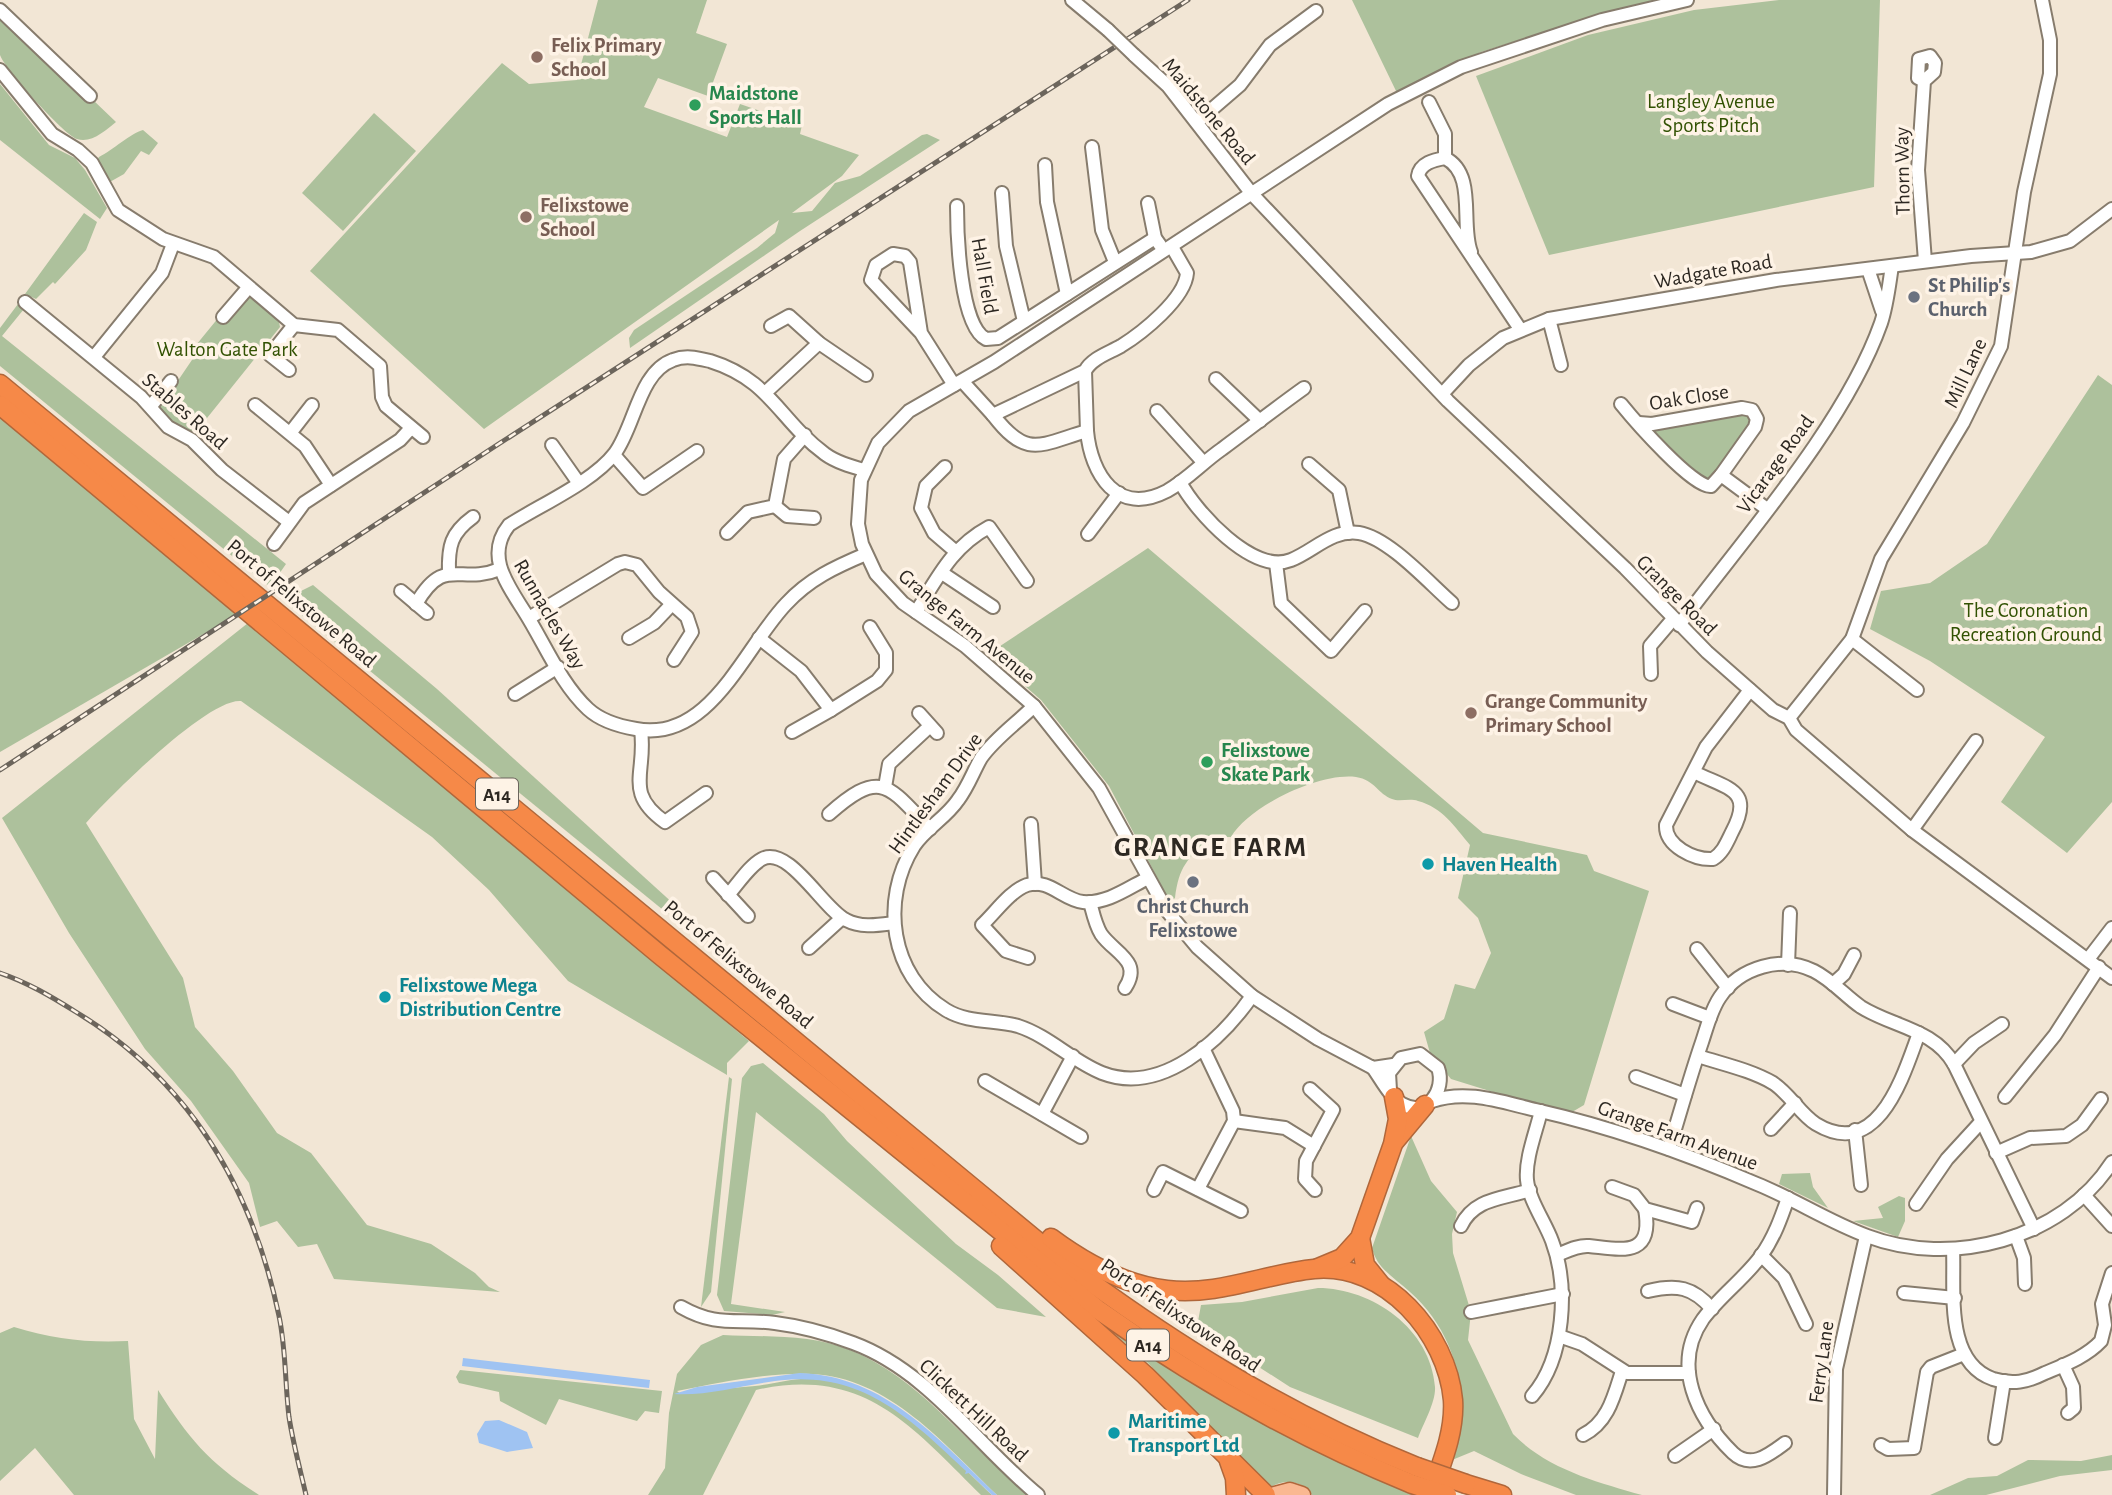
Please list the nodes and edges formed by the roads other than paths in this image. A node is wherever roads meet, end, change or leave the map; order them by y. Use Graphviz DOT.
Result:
graph roads {
  1 [pos="1072,0"];
  2 [pos="1687,0"];
  3 [pos="2042,0"];
  4 [pos="0,10"];
  5 [pos="1315,12"];
  6 [pos="0,70"];
  7 [pos="1924,81"];
  8 [pos="90,96"];
  9 [pos="1429,102"];
  10 [pos="1197,122"];
  11 [pos="1092,147"];
  12 [pos="1445,158"];
  13 [pos="1045,165"];
  14 [pos="1002,193"];
  15 [pos="1252,194"];
  16 [pos="1147,203"];
  17 [pos="957,206"];
  18 [pos="2112,209"];
  19 [pos="1155,238"];
  20 [pos="173,244"];
  21 [pos="1168,249"];
  22 [pos="2015,251"];
  23 [pos="1471,252"];
  24 [pos="1925,261"];
  25 [pos="1115,262"];
  26 [pos="1892,266"];
  27 [pos="1868,269"];
  28 [pos="248,288"];
  29 [pos="1067,294"];
  30 [pos="24,302"];
  31 [pos="1884,314"];
  32 [pos="223,317"];
  33 [pos="1549,319"];
  34 [pos="1024,321"];
  35 [pos="294,325"];
  36 [pos="771,326"];
  37 [pos="1520,329"];
  38 [pos="921,334"];
  39 [pos="996,339"];
  40 [pos="819,343"];
  41 [pos="1007,352"];
  42 [pos="94,357"];
  43 [pos="1561,365"];
  44 [pos="289,370"];
  45 [pos="1085,372"];
  46 [pos="866,375"];
  47 [pos="1216,379"];
  48 [pos="171,381"];
  49 [pos="958,383"];
  50 [pos="0,384"];
  51 [pos="1304,388"];
  52 [pos="766,392"];
  53 [pos="1443,393"];
  54 [pos="1620,404"];
  55 [pos="0,405"];
  56 [pos="255,405"];
  57 [pos="312,405"];
  58 [pos="151,406"];
  59 [pos="1157,411"];
  60 [pos="993,415"];
  61 [pos="1260,421"];
  62 [pos="1639,423"];
  63 [pos="411,428"];
  64 [pos="1087,431"];
  65 [pos="291,432"];
  66 [pos="805,435"];
  67 [pos="423,437"];
  68 [pos="552,445"];
  69 [pos="697,451"];
  70 [pos="614,455"];
  71 [pos="1203,462"];
  72 [pos="1309,464"];
  73 [pos="945,467"];
  74 [pos="864,470"];
  75 [pos="1721,475"];
  76 [pos="578,482"];
  77 [pos="1180,482"];
  78 [pos="331,485"];
  79 [pos="1119,493"];
  80 [pos="775,506"];
  81 [pos="1767,509"];
  82 [pos="473,517"];
  83 [pos="814,518"];
  84 [pos="289,522"];
  85 [pos="727,533"];
  86 [pos="1348,533"];
  87 [pos="1088,534"];
  88 [pos="274,544"];
  89 [pos="956,551"];
  90 [pos="866,554"];
  91 [pos="1276,564"];
  92 [pos="500,569"];
  93 [pos="449,573"];
  94 [pos="942,573"];
  95 [pos="1027,581"];
  96 [pos="401,591"];
  97 [pos="1452,603"];
  98 [pos="416,604"];
  99 [pos="672,604"];
  100 [pos="993,607"];
  101 [pos="1364,611"];
  102 [pos="916,612"];
  103 [pos="427,613"];
  104 [pos="529,618"];
  105 [pos="1676,622"];
  106 [pos="870,627"];
  107 [pos="629,638"];
  108 [pos="759,638"];
  109 [pos="1852,639"];
  110 [pos="674,660"];
  111 [pos="558,667"];
  112 [pos="1651,674"];
  113 [pos="1750,690"];
  114 [pos="1917,690"];
  115 [pos="515,694"];
  116 [pos="1034,706"];
  117 [pos="831,710"];
  118 [pos="919,713"];
  119 [pos="1789,718"];
  120 [pos="641,730"];
  121 [pos="792,732"];
  122 [pos="1976,741"];
  123 [pos="1693,772"];
  124 [pos="885,787"];
  125 [pos="706,793"];
  126 [pos="829,814"];
  127 [pos="1031,824"];
  128 [pos="930,829"];
  129 [pos="1912,830"];
  130 [pos="712,878"];
  131 [pos="1148,878"];
  132 [pos="1035,884"];
  133 [pos="728,895"];
  134 [pos="1090,902"];
  135 [pos="1790,913"];
  136 [pos="748,916"];
  137 [pos="842,918"];
  138 [pos="894,923"];
  139 [pos="2112,929"];
  140 [pos="808,948"];
  141 [pos="1697,949"];
  142 [pos="1854,955"];
  143 [pos="1028,958"];
  144 [pos="2089,958"];
  145 [pos="1788,965"];
  146 [pos="2099,967"];
  147 [pos="2112,978"];
  148 [pos="1833,984"];
  149 [pos="1125,988"];
  150 [pos="1728,988"];
  151 [pos="1252,996"];
  152 [pos="1672,1004"];
  153 [pos="1710,1018"];
  154 [pos="2002,1024"];
  155 [pos="1919,1033"];
  156 [pos="1203,1048"];
  157 [pos="1073,1056"];
  158 [pos="1698,1056"];
  159 [pos="1954,1064"];
  160 [pos="1393,1065"];
  161 [pos="1373,1068"];
  162 [pos="1438,1068"];
  163 [pos="1636,1077"];
  164 [pos="985,1081"];
  165 [pos="1311,1089"];
  166 [pos="1392,1094"];
  167 [pos="1685,1094"];
  168 [pos="1468,1095"];
  169 [pos="2004,1097"];
  170 [pos="2101,1099"];
  171 [pos="1429,1103"];
  172 [pos="1795,1104"];
  173 [pos="1541,1111"];
  174 [pos="1042,1114"];
  175 [pos="1234,1121"];
  176 [pos="1980,1123"];
  177 [pos="1771,1129"];
  178 [pos="1854,1130"];
  179 [pos="1081,1137"];
  180 [pos="1393,1144"];
  181 [pos="1314,1146"];
  182 [pos="1669,1149"];
  183 [pos="1996,1153"];
  184 [pos="913,1161"];
  185 [pos="2112,1162"];
  186 [pos="1861,1185"];
  187 [pos="1612,1187"];
  188 [pos="1198,1189"];
  189 [pos="1154,1190"];
  190 [pos="1315,1190"];
  191 [pos="1530,1190"];
  192 [pos="2084,1195"];
  193 [pos="1788,1198"];
  194 [pos="994,1204"];
  195 [pos="1916,1204"];
  196 [pos="1697,1208"];
  197 [pos="1645,1209"];
  198 [pos="1241,1211"];
  199 [pos="1461,1226"];
  200 [pos="2112,1226"];
  201 [pos="2034,1229"];
  202 [pos="1866,1236"];
  203 [pos="2016,1236"];
  204 [pos="1360,1238"];
  205 [pos="1953,1249"];
  206 [pos="1557,1255"];
  207 [pos="1761,1255"];
  208 [pos="1315,1269"];
  209 [pos="2112,1273"];
  210 [pos="2026,1286"];
  211 [pos="1387,1291"];
  212 [pos="1648,1291"];
  213 [pos="1904,1293"];
  214 [pos="1563,1294"];
  215 [pos="1955,1298"];
  216 [pos="681,1307"];
  217 [pos="1712,1309"];
  218 [pos="1471,1312"];
  219 [pos="1806,1324"];
  220 [pos="2108,1332"];
  221 [pos="1559,1335"];
  222 [pos="1964,1354"];
  223 [pos="2063,1365"];
  224 [pos="1622,1371"];
  225 [pos="1689,1373"];
  226 [pos="2004,1381"];
  227 [pos="1532,1396"];
  228 [pos="2068,1413"];
  229 [pos="1714,1429"];
  230 [pos="1583,1435"];
  231 [pos="1995,1438"];
  232 [pos="1785,1443"];
  233 [pos="1881,1445"];
  234 [pos="1226,1456"];
  235 [pos="1675,1457"];
  236 [pos="1414,1475"];
  237 [pos="1038,1495"];
  238 [pos="1236,1495"];
  239 [pos="1266,1495"];
  240 [pos="1275,1495"];
  241 [pos="1302,1495"];
  242 [pos="1431,1495"];
  243 [pos="1447,1495"];
  244 [pos="1502,1495"];
  245 [pos="1834,1495"];
  1 -- 10 [label="street, Maidstone Road, bridge"];
  2 -- 15 [label="street, Grange Farm Avenue"];
  3 -- 22 [label="street, Mill Lane"];
  4 -- 8 [label="street"];
  5 -- 10 [label="street"];
  6 -- 20 [label="street"];
  7 -- 24 [label="street, Thorn Way"];
  9 -- 12 [label="street"];
  10 -- 15 [label="street, Maidstone Road"];
  11 -- 25 [label="street"];
  12 -- 23 [label="street"];
  12 -- 23 [label="street"];
  13 -- 29 [label="street"];
  14 -- 34 [label="street"];
  15 -- 21 [label="street, Grange Farm Avenue"];
  15 -- 53 [label="street, Grange Road"];
  16 -- 19 [label="street"];
  17 -- 39 [label="street, Hall Field"];
  18 -- 22 [label="street, Wadgate Road"];
  19 -- 21 [label="street"];
  19 -- 25 [label="street"];
  20 -- 28 [label="street"];
  20 -- 42 [label="street"];
  21 -- 41 [label="street, Grange Farm Avenue"];
  21 -- 45 [label="street"];
  22 -- 24 [label="street, Wadgate Road"];
  22 -- 109 [label="street, Mill Lane"];
  23 -- 37 [label="street"];
  24 -- 26 [label="street, Wadgate Road"];
  25 -- 29 [label="street"];
  26 -- 27 [label="street, Wadgate Road"];
  26 -- 31 [label="street, Vicarage Road"];
  27 -- 31 [label="street"];
  27 -- 33 [label="street, Wadgate Road"];
  28 -- 32 [label="street"];
  28 -- 35 [label="street"];
  29 -- 34 [label="street"];
  30 -- 42 [label="street, Stables Road"];
  31 -- 81 [label="street, Vicarage Road"];
  33 -- 37 [label="street, Wadgate Road"];
  33 -- 43 [label="street"];
  34 -- 39 [label="street"];
  35 -- 44 [label="street"];
  35 -- 63 [label="street"];
  36 -- 40 [label="street"];
  37 -- 53 [label="street, Wadgate Road"];
  38 -- 38 [label="street"];
  38 -- 49 [label="street"];
  39 -- 41 [label="street, Hall Field"];
  40 -- 46 [label="street"];
  40 -- 52 [label="street"];
  41 -- 49 [label="street, Grange Farm Avenue"];
  42 -- 58 [label="street, Stables Road"];
  45 -- 60 [label="street"];
  45 -- 64 [label="street"];
  47 -- 61 [label="street"];
  48 -- 58 [label="street"];
  49 -- 60 [label="street"];
  49 -- 74 [label="street, Grange Farm Avenue"];
  50 -- 194 [label="highway, Port of Felixstowe Road / A14"];
  51 -- 61 [label="street"];
  52 -- 66 [label="street, Runnacles Way"];
  52 -- 70 [label="street, Runnacles Way"];
  53 -- 105 [label="street, Grange Road"];
  54 -- 62 [label="street, Oak Close"];
  55 -- 184 [label="highway, Port of Felixstowe Road / A14"];
  56 -- 65 [label="street"];
  57 -- 65 [label="street"];
  58 -- 84 [label="street, Stables Road"];
  59 -- 71 [label="street"];
  60 -- 64 [label="street"];
  61 -- 71 [label="street"];
  62 -- 75 [label="street, Oak Close"];
  62 -- 75 [label="street, Oak Close"];
  63 -- 67 [label="street"];
  63 -- 78 [label="street"];
  64 -- 79 [label="street"];
  65 -- 78 [label="street"];
  66 -- 74 [label="street, Runnacles Way"];
  66 -- 80 [label="street"];
  68 -- 76 [label="street"];
  69 -- 70 [label="street"];
  70 -- 76 [label="street, Runnacles Way"];
  71 -- 77 [label="street"];
  72 -- 86 [label="street"];
  73 -- 89 [label="street"];
  74 -- 90 [label="street, Grange Farm Avenue"];
  75 -- 81 [label="street"];
  76 -- 92 [label="street, Runnacles Way"];
  77 -- 79 [label="street"];
  77 -- 91 [label="street"];
  78 -- 84 [label="street"];
  79 -- 87 [label="street"];
  80 -- 83 [label="street"];
  80 -- 85 [label="street"];
  81 -- 105 [label="street, Vicarage Road"];
  82 -- 93 [label="street"];
  84 -- 88 [label="street"];
  86 -- 91 [label="street"];
  86 -- 97 [label="street"];
  89 -- 94 [label="street"];
  89 -- 95 [label="street"];
  90 -- 102 [label="street, Grange Farm Avenue"];
  90 -- 108 [label="street, Runnacles Way"];
  91 -- 101 [label="street"];
  92 -- 93 [label="street"];
  92 -- 104 [label="street, Runnacles Way"];
  93 -- 98 [label="street"];
  94 -- 100 [label="street"];
  94 -- 102 [label="street"];
  96 -- 98 [label="street"];
  98 -- 103 [label="street"];
  99 -- 104 [label="street"];
  99 -- 107 [label="street"];
  99 -- 110 [label="street"];
  102 -- 116 [label="street, Grange Farm Avenue"];
  104 -- 111 [label="street, Runnacles Way"];
  105 -- 112 [label="street, Vicarage Road"];
  105 -- 113 [label="street, Grange Road"];
  106 -- 117 [label="street"];
  108 -- 117 [label="street"];
  108 -- 120 [label="street, Runnacles Way"];
  109 -- 114 [label="street"];
  109 -- 119 [label="street, Mill Lane"];
  111 -- 115 [label="street"];
  111 -- 120 [label="street, Runnacles Way"];
  113 -- 119 [label="street, Grange Road"];
  113 -- 123 [label="street"];
  116 -- 128 [label="street, Hintlesham Drive"];
  116 -- 131 [label="street, Grange Farm Avenue"];
  117 -- 121 [label="street"];
  118 -- 124 [label="street"];
  119 -- 129 [label="street, Grange Road"];
  120 -- 125 [label="street"];
  122 -- 129 [label="street"];
  123 -- 123 [label="street"];
  124 -- 126 [label="street"];
  124 -- 128 [label="street"];
  127 -- 132 [label="street"];
  128 -- 138 [label="street, Hintlesham Drive"];
  129 -- 144 [label="street, Grange Road"];
  130 -- 133 [label="street"];
  131 -- 134 [label="street"];
  131 -- 151 [label="street, Grange Farm Avenue"];
  132 -- 134 [label="street"];
  132 -- 143 [label="street"];
  133 -- 136 [label="street"];
  133 -- 137 [label="street"];
  134 -- 149 [label="street"];
  135 -- 145 [label="street"];
  137 -- 138 [label="street"];
  137 -- 140 [label="street"];
  138 -- 157 [label="street, Hintlesham Drive"];
  139 -- 144 [label="street"];
  141 -- 150 [label="street"];
  142 -- 148 [label="street"];
  144 -- 146 [label="street, Grange Road"];
  145 -- 148 [label="street"];
  145 -- 150 [label="street"];
  146 -- 147 [label="street, Grange Road"];
  146 -- 169 [label="street"];
  148 -- 155 [label="street"];
  150 -- 153 [label="street"];
  151 -- 156 [label="street, Hintlesham Drive"];
  151 -- 161 [label="street, Grange Farm Avenue"];
  152 -- 153 [label="street"];
  153 -- 158 [label="street"];
  154 -- 159 [label="street"];
  155 -- 159 [label="street"];
  155 -- 178 [label="street"];
  156 -- 157 [label="street, Hintlesham Drive"];
  156 -- 175 [label="street"];
  157 -- 174 [label="street"];
  158 -- 167 [label="street"];
  158 -- 172 [label="street"];
  159 -- 176 [label="street"];
  160 -- 161 [label="street"];
  160 -- 162 [label="street"];
  160 -- 166 [label="street"];
  161 -- 166 [label="street, Grange Farm Avenue"];
  162 -- 168 [label="street, Grange Farm Avenue"];
  162 -- 171 [label="street"];
  163 -- 167 [label="street"];
  164 -- 174 [label="street"];
  165 -- 181 [label="street"];
  166 -- 171 [label="street"];
  166 -- 180 [label="highway"];
  167 -- 182 [label="street"];
  168 -- 171 [label="street, Grange Farm Avenue"];
  168 -- 173 [label="street, Grange Farm Avenue"];
  170 -- 183 [label="street"];
  171 -- 180 [label="highway"];
  172 -- 177 [label="street"];
  172 -- 178 [label="street"];
  173 -- 182 [label="street, Grange Farm Avenue"];
  173 -- 191 [label="street"];
  174 -- 179 [label="street"];
  175 -- 181 [label="street"];
  175 -- 188 [label="street"];
  176 -- 183 [label="street"];
  176 -- 195 [label="street"];
  178 -- 186 [label="street"];
  180 -- 204 [label="highway"];
  181 -- 190 [label="street"];
  182 -- 193 [label="street, Grange Farm Avenue"];
  183 -- 201 [label="street"];
  184 -- 234 [label="highway"];
  184 -- 236 [label="highway, Port of Felixstowe Road / A14"];
  185 -- 192 [label="street, Grange Farm Avenue"];
  187 -- 197 [label="street"];
  188 -- 189 [label="street"];
  188 -- 198 [label="street"];
  191 -- 199 [label="street"];
  191 -- 206 [label="street"];
  192 -- 200 [label="street"];
  192 -- 201 [label="street, Grange Farm Avenue"];
  193 -- 202 [label="street, Grange Farm Avenue"];
  193 -- 207 [label="street"];
  194 -- 208 [label="highway"];
  194 -- 236 [label="highway, Port of Felixstowe Road / A14"];
  196 -- 197 [label="street"];
  197 -- 206 [label="street"];
  201 -- 203 [label="street, Grange Farm Avenue"];
  202 -- 205 [label="street, Grange Farm Avenue"];
  202 -- 245 [label="street, Ferry Lane"];
  203 -- 205 [label="street, Grange Farm Avenue"];
  203 -- 210 [label="street"];
  204 -- 208 [label="highway"];
  204 -- 211 [label="highway"];
  205 -- 215 [label="street"];
  206 -- 214 [label="street"];
  207 -- 217 [label="street"];
  207 -- 219 [label="street"];
  208 -- 211 [label="highway"];
  209 -- 220 [label="street"];
  211 -- 242 [label="highway"];
  212 -- 217 [label="street"];
  213 -- 215 [label="street"];
  214 -- 218 [label="street"];
  214 -- 221 [label="street"];
  215 -- 222 [label="street"];
  216 -- 237 [label="street, Clickett Hill Road"];
  217 -- 225 [label="street"];
  220 -- 223 [label="street"];
  221 -- 224 [label="street"];
  221 -- 227 [label="street"];
  222 -- 226 [label="street"];
  222 -- 233 [label="street"];
  223 -- 226 [label="street"];
  223 -- 228 [label="street"];
  224 -- 225 [label="street"];
  224 -- 230 [label="street"];
  225 -- 229 [label="street"];
  226 -- 231 [label="street"];
  229 -- 232 [label="street"];
  229 -- 235 [label="street"];
  234 -- 238 [label="highway"];
  234 -- 239 [label="highway"];
  236 -- 243 [label="highway, Port of Felixstowe Road / A14, bridge"];
  236 -- 244 [label="highway, Port of Felixstowe Road / A14, bridge"];
  240 -- 241 [label="main road"];
}
